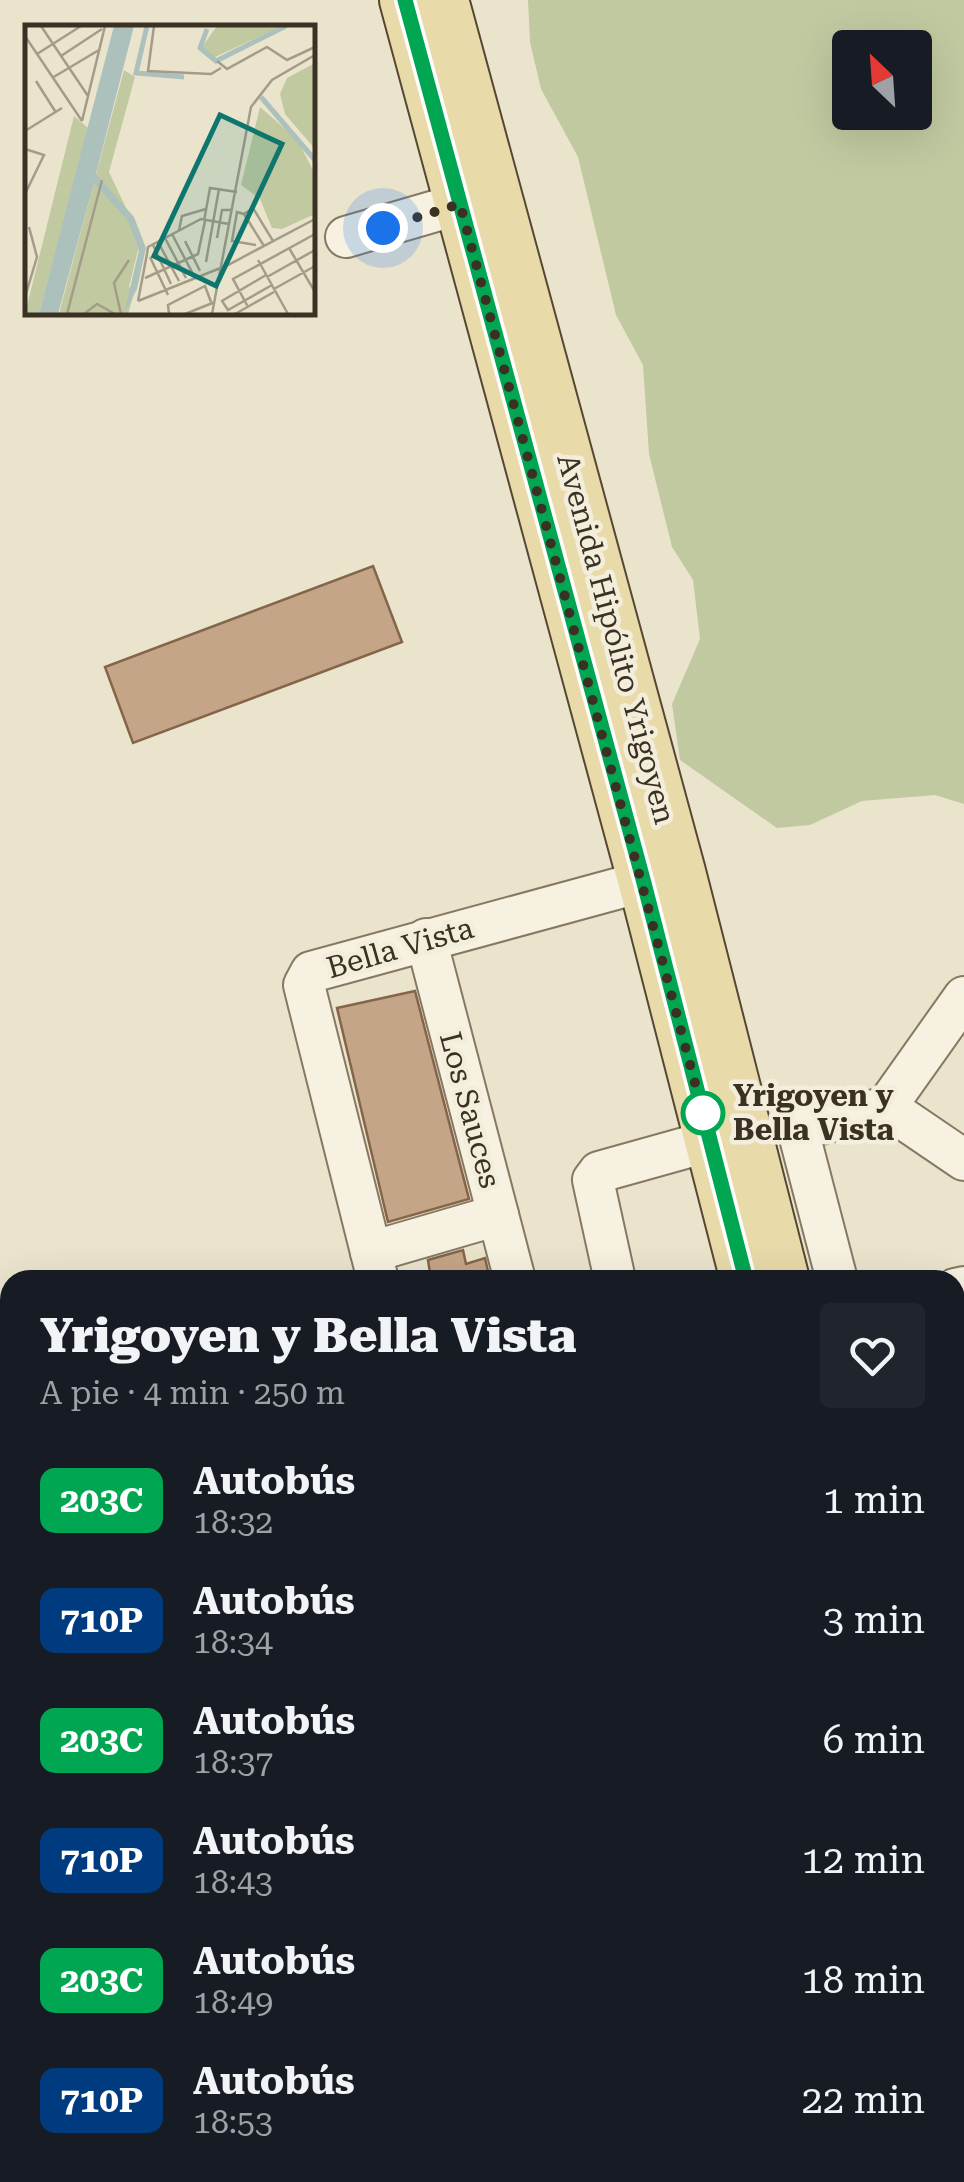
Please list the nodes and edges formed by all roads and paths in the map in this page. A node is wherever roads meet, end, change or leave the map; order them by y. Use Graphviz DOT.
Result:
graph roads {
  1 [pos="405,0"];
  2 [pos="443,0"];
  3 [pos="478,199"];
  4 [pos="346,238"];
  5 [pos="662,877"];
  6 [pos="426,940"];
  7 [pos="964,997"];
  8 [pos="886,1107"];
  9 [pos="710,1141"];
  10 [pos="964,1160"];
  11 [pos="498,1216"];
  12 [pos="372,1270"];
  13 [pos="376,1270"];
  14 [pos="512,1270"];
  15 [pos="612,1270"];
  16 [pos="743,1270"];
  17 [pos="781,1270"];
  18 [pos="834,1270"];
  1 -- 3 [label="main road, Avenida Hipólito Yrigoyen"];
  2 -- 3 [label="main road, Avenida Hipólito Yrigoyen"];
  3 -- 4 [label="street"];
  3 -- 5 [label="main road, Avenida Hipólito Yrigoyen"];
  5 -- 6 [label="street, Bella Vista"];
  5 -- 9 [label="main road, Avenida Hipólito Yrigoyen"];
  5 -- 17 [label="main road, Avenida Hipólito Yrigoyen"];
  6 -- 11 [label="street, Los Sauces"];
  6 -- 12 [label="street, Bella Vista"];
  7 -- 8 [label="street"];
  8 -- 10 [label="street"];
  8 -- 18 [label="street"];
  9 -- 15 [label="street"];
  9 -- 16 [label="main road, Avenida Hipólito Yrigoyen"];
  11 -- 13 [label="street"];
  11 -- 14 [label="street, Los Sauces"];
}
